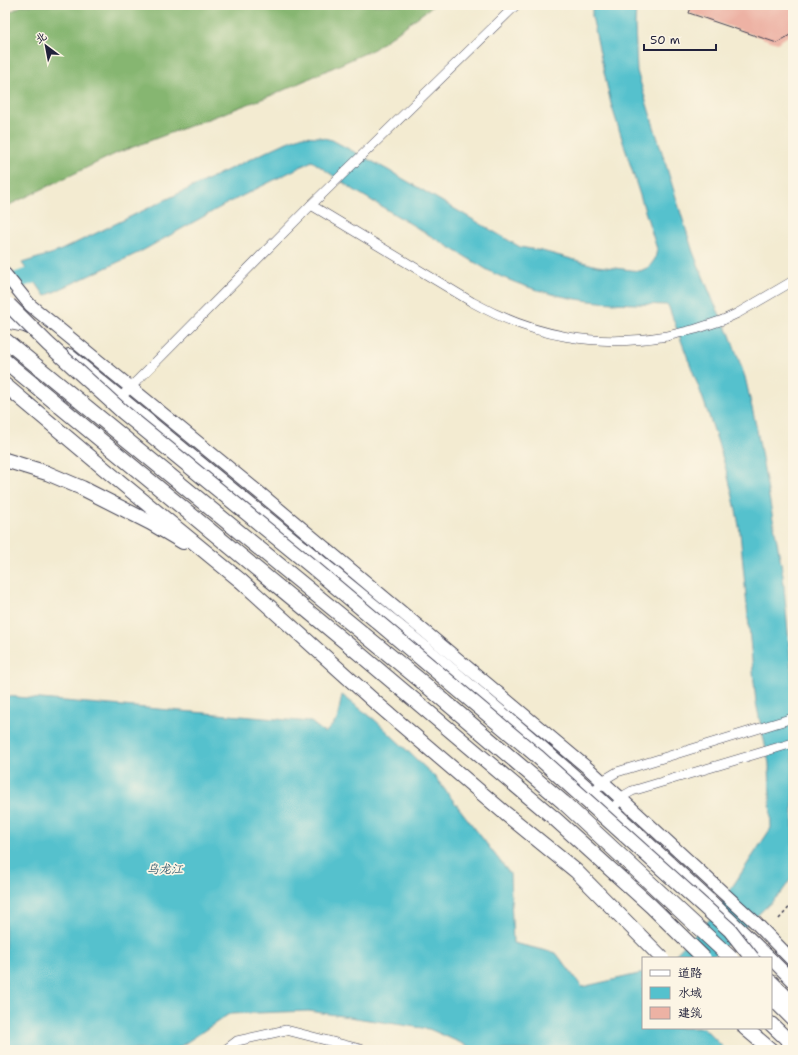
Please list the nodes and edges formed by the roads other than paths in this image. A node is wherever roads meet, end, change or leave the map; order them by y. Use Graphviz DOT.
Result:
graph roads {
  1 [pos="516,5"];
  2 [pos="311,206"];
  3 [pos="5,274"];
  4 [pos="793,281"];
  5 [pos="6,302"];
  6 [pos="5,322"];
  7 [pos="5,340"];
  8 [pos="5,361"];
  9 [pos="5,385"];
  10 [pos="130,387"];
  11 [pos="121,397"];
  12 [pos="5,460"];
  13 [pos="242,581"];
  14 [pos="793,718"];
  15 [pos="793,743"];
  16 [pos="603,782"];
  17 [pos="593,792"];
  18 [pos="622,799"];
  19 [pos="612,809"];
  20 [pos="661,957"];
  21 [pos="703,957"];
  22 [pos="730,957"];
  23 [pos="751,957"];
  24 [pos="770,957"];
  25 [pos="772,959"];
  26 [pos="793,961"];
  27 [pos="793,981"];
  28 [pos="772,983"];
  29 [pos="772,998"];
  30 [pos="793,1004"];
  31 [pos="793,1019"];
  32 [pos="772,1025"];
  33 [pos="746,1029"];
  34 [pos="793,1045"];
  35 [pos="225,1050"];
  36 [pos="364,1050"];
  37 [pos="772,1050"];
  1 -- 2 [label="street"];
  2 -- 4 [label="street, bridge"];
  2 -- 10 [label="street"];
  3 -- 10 [label="main road"];
  5 -- 23 [label="highway, bridge"];
  6 -- 11 [label="main road"];
  7 -- 22 [label="highway, bridge"];
  8 -- 21 [label="highway, bridge"];
  9 -- 13 [label="highway"];
  10 -- 11 [label="street"];
  10 -- 16 [label="main road"];
  11 -- 17 [label="main road"];
  12 -- 13 [label="highway"];
  13 -- 20 [label="highway, bridge"];
  14 -- 16 [label="street"];
  15 -- 18 [label="street"];
  16 -- 17 [label="street"];
  16 -- 18 [label="main road"];
  17 -- 19 [label="main road"];
  18 -- 19 [label="street"];
  18 -- 26 [label="main road"];
  19 -- 24 [label="main road"];
  25 -- 27 [label="main road"];
  28 -- 30 [label="highway"];
  29 -- 31 [label="highway"];
  32 -- 34 [label="highway"];
  33 -- 37 [label="highway"];
  35 -- 36 [label="street"];
}
